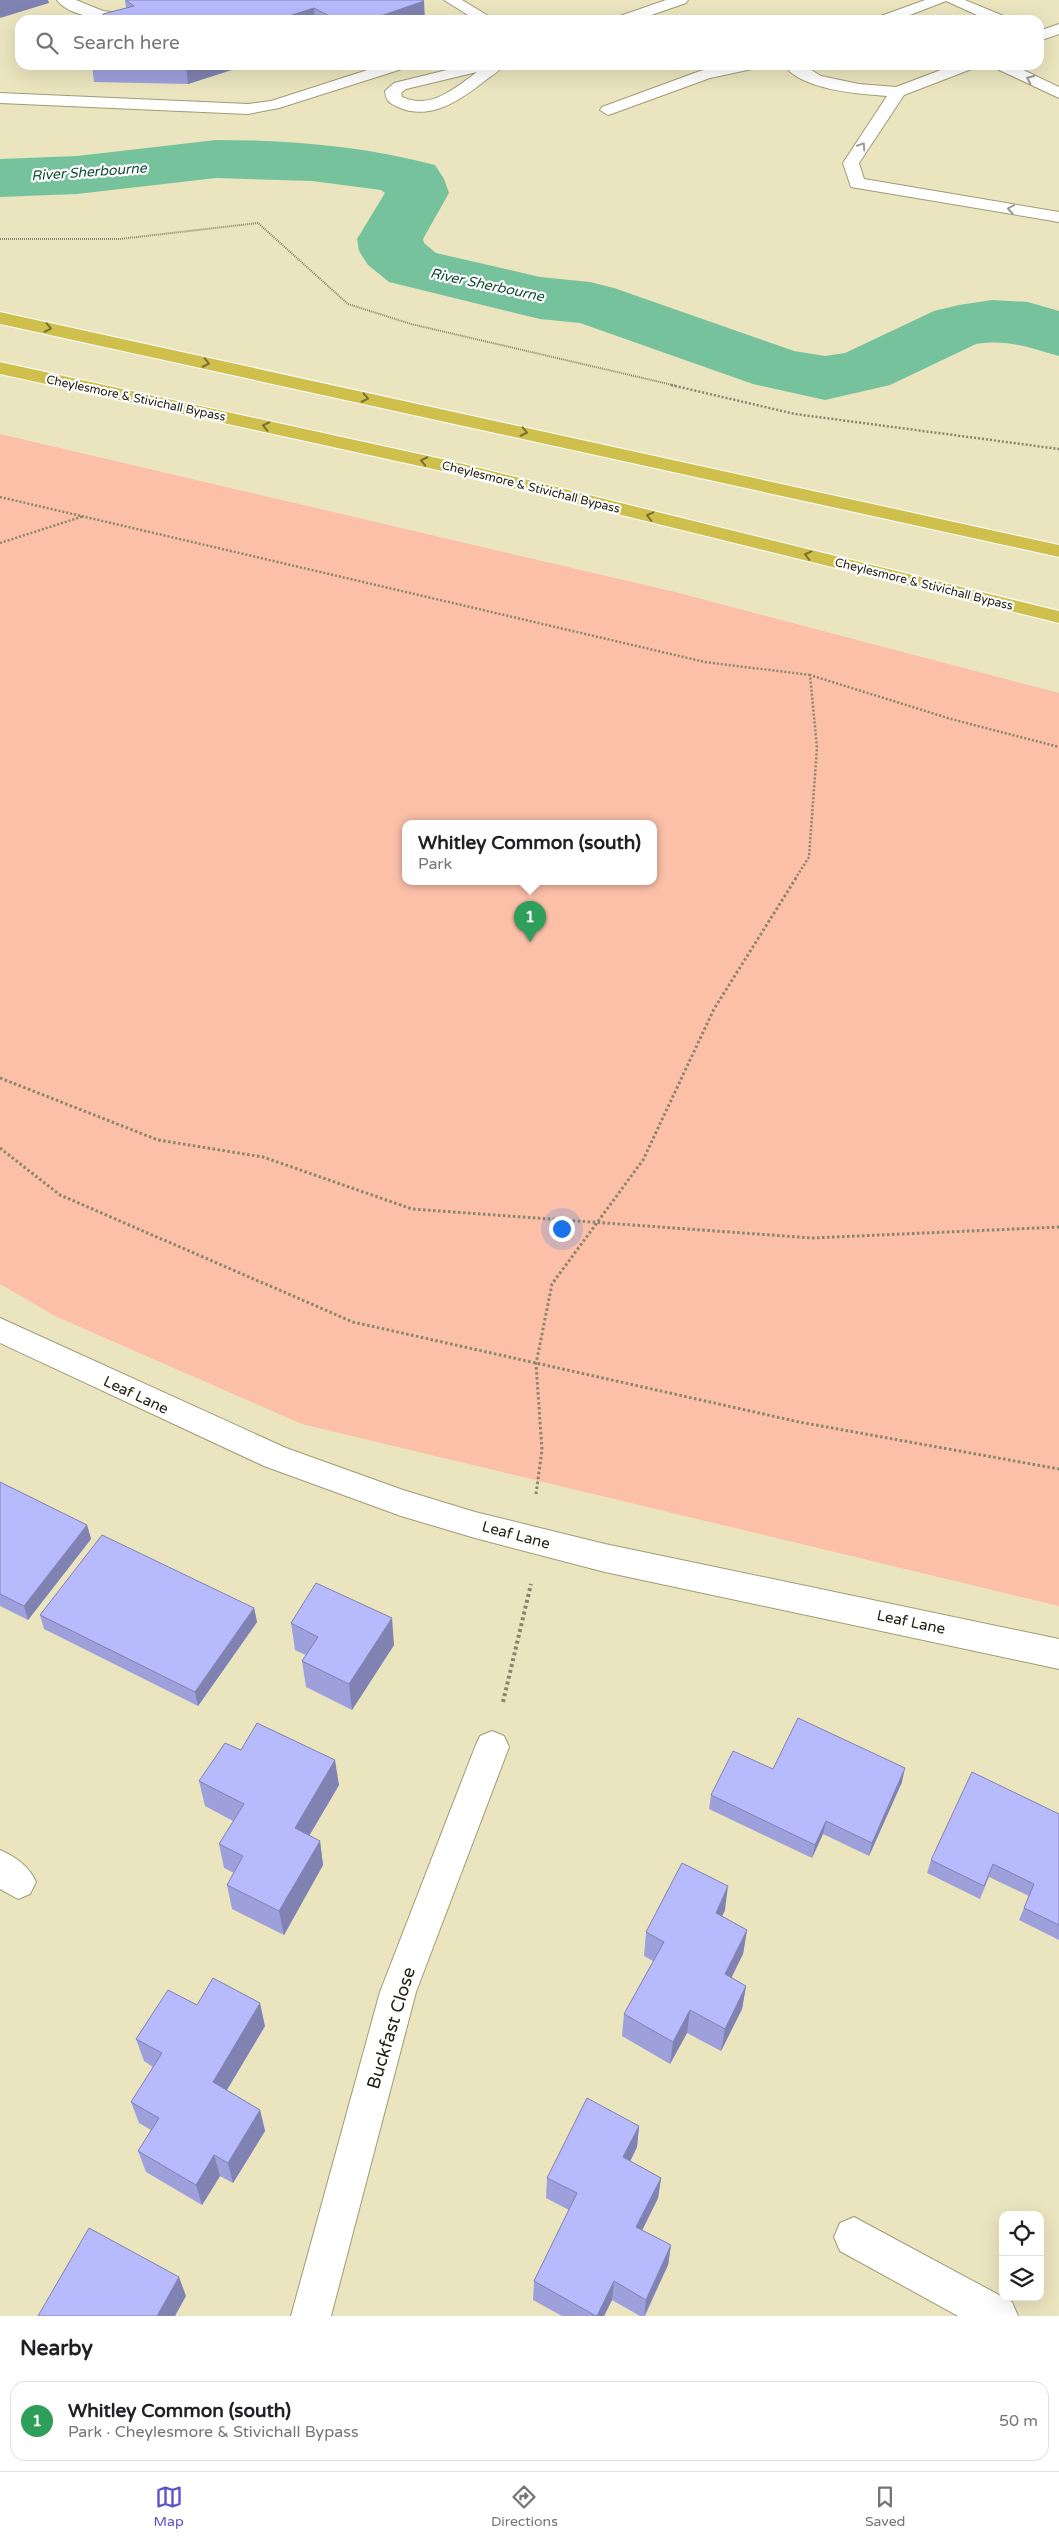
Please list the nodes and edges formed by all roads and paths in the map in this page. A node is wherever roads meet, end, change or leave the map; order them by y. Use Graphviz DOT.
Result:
graph roads {
  1 [pos="64,0"];
  2 [pos="213,0"];
  3 [pos="451,0"];
  4 [pos="681,0"];
  5 [pos="939,0"];
  6 [pos="952,0"];
  7 [pos="95,15"];
  8 [pos="153,15"];
  9 [pos="478,15"];
  10 [pos="637,15"];
  11 [pos="897,15"];
  12 [pos="989,15"];
  13 [pos="1059,29"];
  14 [pos="1044,34"];
  15 [pos="384,70"];
  16 [pos="466,70"];
  17 [pos="489,70"];
  18 [pos="726,70"];
  19 [pos="800,70"];
  20 [pos="955,70"];
  21 [pos="1011,70"];
  22 [pos="898,92"];
  23 [pos="1059,93"];
  24 [pos="0,98"];
  25 [pos="608,110"];
  26 [pos="1059,217"];
  27 [pos="0,239"];
  28 [pos="0,318"];
  29 [pos="0,368"];
  30 [pos="1059,449"];
  31 [pos="0,497"];
  32 [pos="85,516"];
  33 [pos="1018,540"];
  34 [pos="0,543"];
  35 [pos="1059,544"];
  36 [pos="1059,551"];
  37 [pos="1059,617"];
  38 [pos="810,675"];
  39 [pos="1059,747"];
  40 [pos="0,1078"];
  41 [pos="0,1148"];
  42 [pos="596,1222"];
  43 [pos="1059,1227"];
  44 [pos="0,1330"];
  45 [pos="536,1364"];
  46 [pos="1059,1469"];
  47 [pos="530,1539"];
  48 [pos="1059,1654"];
  49 [pos="492,1747"];
  50 [pos="854,2237"];
  51 [pos="311,2316"];
  52 [pos="998,2316"];
  1 -- 7 [label="street"];
  2 -- 8 [label="street"];
  3 -- 9 [label="street"];
  4 -- 10 [label="street"];
  5 -- 11 [label="street"];
  6 -- 12 [label="street"];
  13 -- 14 [label="street"];
  15 -- 24 [label="street"];
  16 -- 17 [label="street"];
  18 -- 25 [label="street"];
  19 -- 22 [label="street"];
  20 -- 22 [label="street"];
  23 -- 21 [label="street, one-way"];
  26 -- 22 [label="street, one-way"];
  27 -- 30 [label="path"];
  28 -- 33 [label="highway, one-way"];
  37 -- 29 [label="highway, Cheylesmore & Stivichall Bypass, one-way"];
  31 -- 32 [label="path"];
  32 -- 34 [label="path"];
  32 -- 38 [label="path"];
  33 -- 35 [label="highway"];
  33 -- 36 [label="highway"];
  38 -- 39 [label="path"];
  38 -- 42 [label="path"];
  40 -- 42 [label="path"];
  41 -- 45 [label="path"];
  42 -- 43 [label="path"];
  42 -- 45 [label="path"];
  44 -- 47 [label="street, Leaf Lane"];
  45 -- 46 [label="path"];
  45 -- 47 [label="path"];
  47 -- 48 [label="street, Leaf Lane"];
  47 -- 49 [label="path"];
  49 -- 51 [label="street, Buckfast Close"];
  50 -- 52 [label="street"];
}
